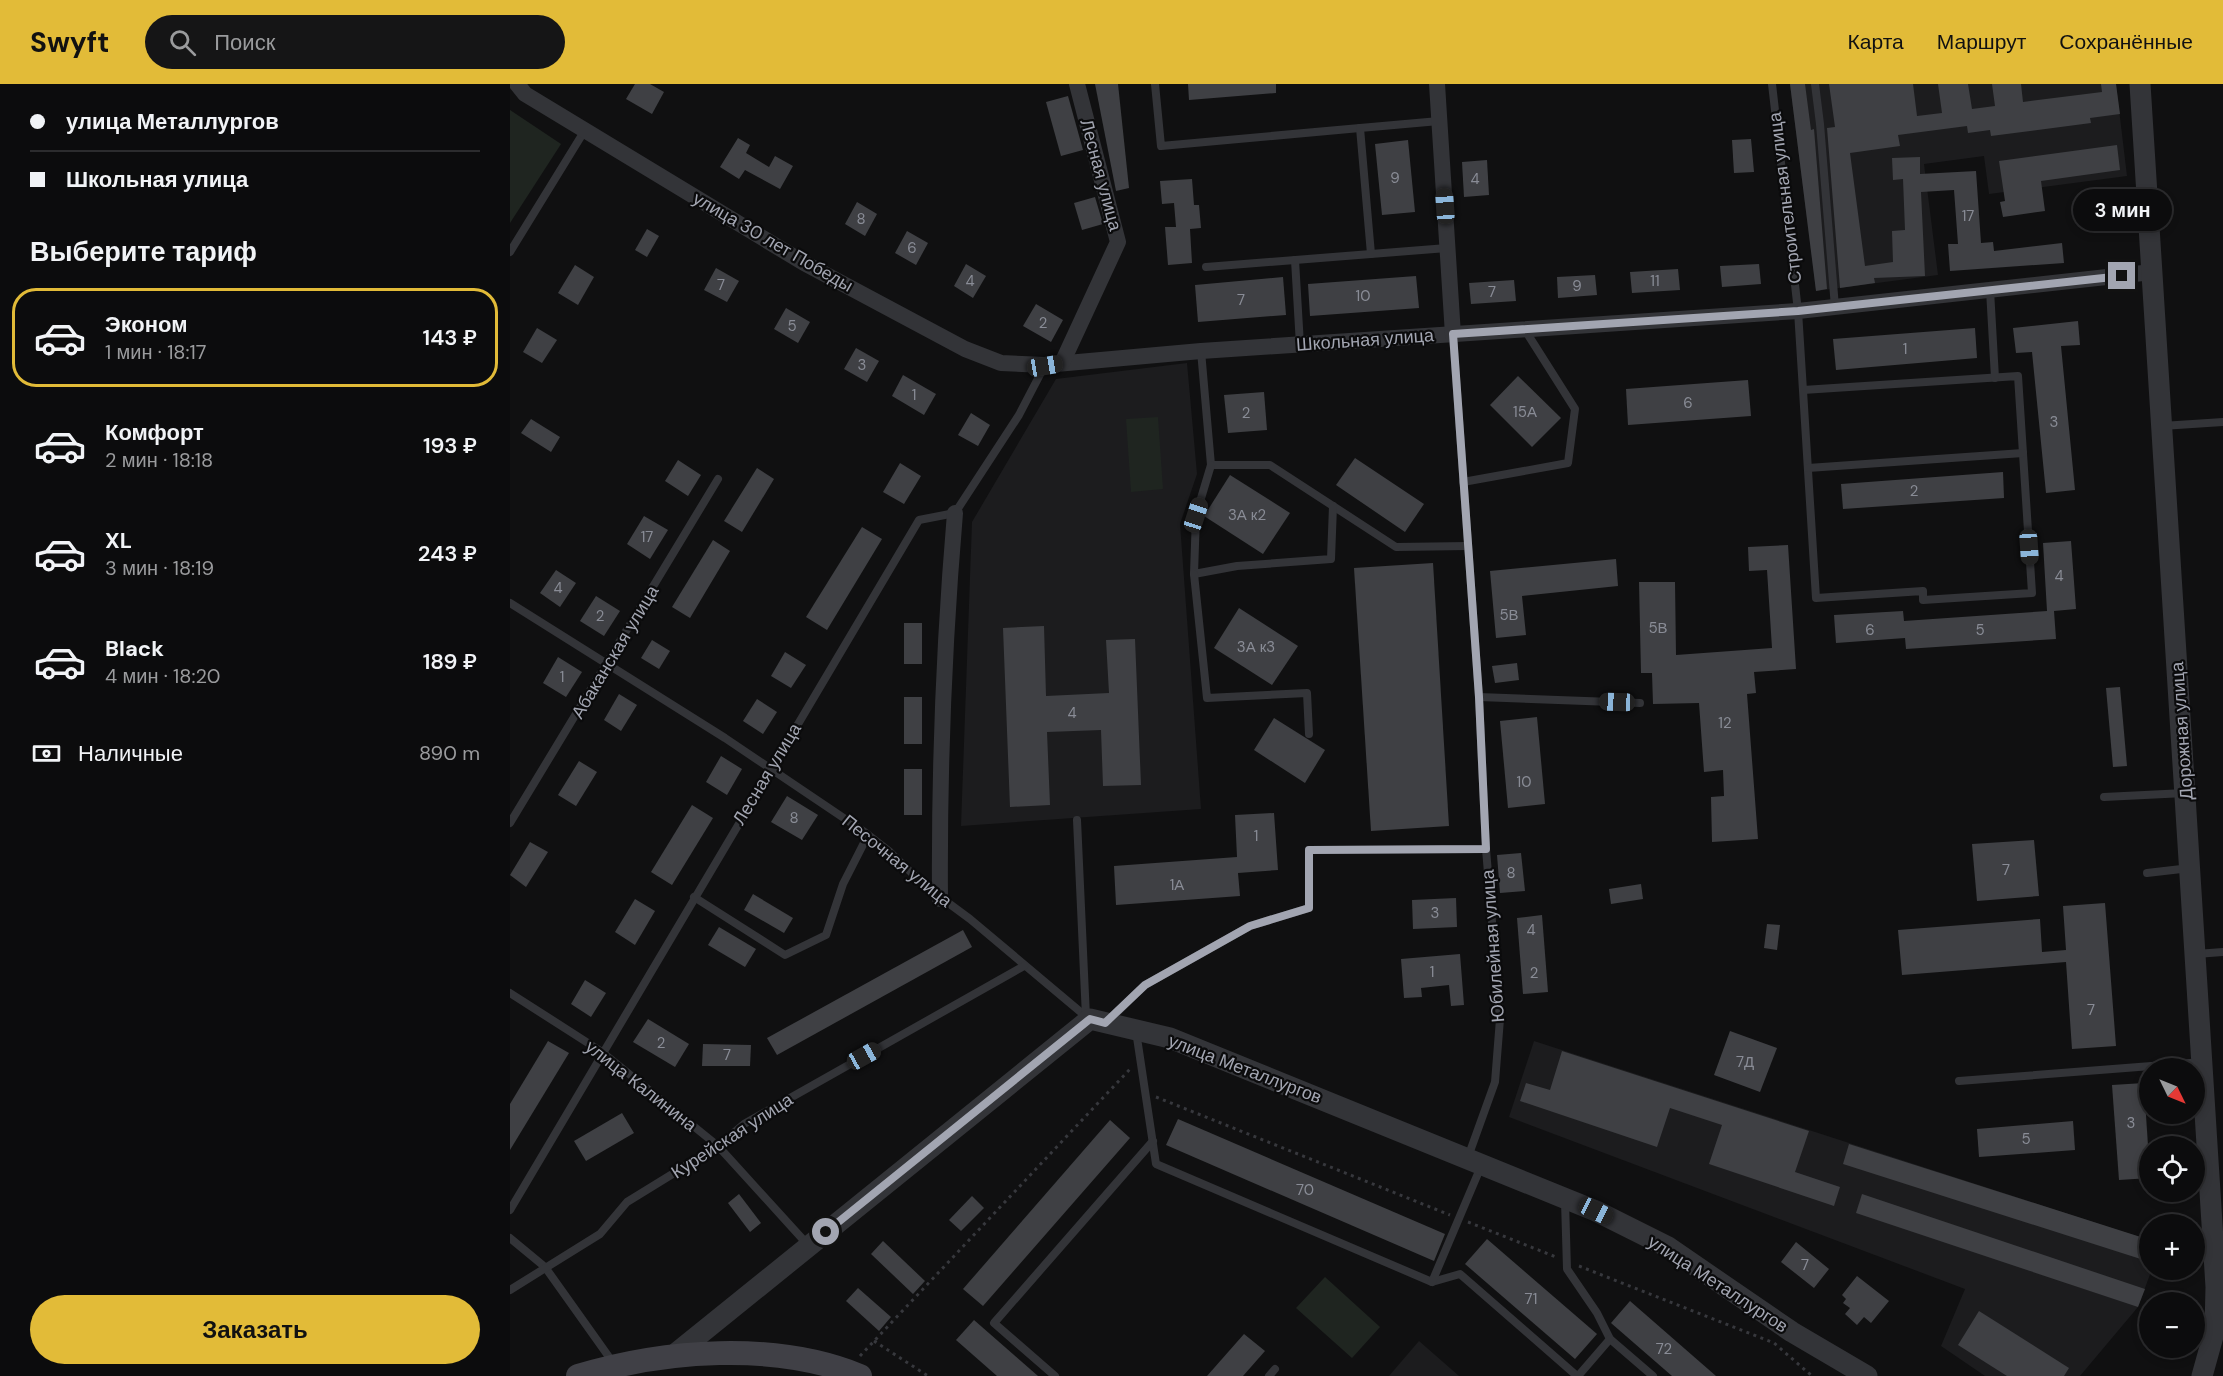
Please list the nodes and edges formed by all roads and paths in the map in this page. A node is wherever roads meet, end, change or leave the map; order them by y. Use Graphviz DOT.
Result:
graph roads {
  1 [pos="517,84"];
  2 [pos="1077,84"];
  3 [pos="1155,84"];
  4 [pos="1437,84"];
  5 [pos="1772,84"];
  6 [pos="1815,84"];
  7 [pos="2140,84"];
  8 [pos="1439,121"];
  9 [pos="1360,128"];
  10 [pos="585,130"];
  11 [pos="1448,248"];
  12 [pos="510,252"];
  13 [pos="1371,254"];
  14 [pos="1295,260"];
  15 [pos="1206,267"];
  16 [pos="2152,272"];
  17 [pos="1990,290"];
  18 [pos="1835,307"];
  19 [pos="1798,311"];
  20 [pos="1525,330"];
  21 [pos="1453,334"];
  22 [pos="1300,345"];
  23 [pos="1202,351"];
  24 [pos="1062,363"];
  25 [pos="1045,366"];
  26 [pos="1995,378"];
  27 [pos="1803,390"];
  28 [pos="2223,422"];
  29 [pos="2162,426"];
  30 [pos="2023,453"];
  31 [pos="1211,465"];
  32 [pos="1808,468"];
  33 [pos="718,479"];
  34 [pos="1463,482"];
  35 [pos="1333,506"];
  36 [pos="955,513"];
  37 [pos="1467,546"];
  38 [pos="1194,574"];
  39 [pos="510,603"];
  40 [pos="608,664"];
  41 [pos="1479,697"];
  42 [pos="1640,703"];
  43 [pos="1309,734"];
  44 [pos="771,769"];
  45 [pos="2186,793"];
  46 [pos="2104,797"];
  47 [pos="1077,820"];
  48 [pos="510,824"];
  49 [pos="868,835"];
  50 [pos="1486,849"];
  51 [pos="2191,868"];
  52 [pos="2147,873"];
  53 [pos="694,897"];
  54 [pos="940,899"];
  55 [pos="2223,952"];
  56 [pos="2196,954"];
  57 [pos="1024,966"];
  58 [pos="510,993"];
  59 [pos="1094,1020"];
  60 [pos="1136,1030"];
  61 [pos="602,1052"];
  62 [pos="1141,1058"];
  63 [pos="2203,1058"];
  64 [pos="2139,1067"];
  65 [pos="2205,1074"];
  66 [pos="1959,1081"];
  67 [pos="1146,1093"];
  68 [pos="2215,1134"];
  69 [pos="1153,1141"];
  70 [pos="718,1146"];
  71 [pos="1475,1160"];
  72 [pos="1565,1198"];
  73 [pos="510,1210"];
  74 [pos="1459,1218"];
  75 [pos="510,1238"];
  76 [pos="809,1247"];
  77 [pos="1567,1262"];
  78 [pos="545,1267"];
  79 [pos="1432,1282"];
  80 [pos="510,1290"];
  81 [pos="1610,1339"];
  82 [pos="874,1341"];
  83 [pos="674,1355"];
  84 [pos="615,1365"];
  85 [pos="849,1374"];
  86 [pos="578,1376"];
  87 [pos="928,1376"];
  88 [pos="1054,1376"];
  89 [pos="1578,1376"];
  90 [pos="1653,1376"];
  91 [pos="1812,1376"];
  92 [pos="1867,1376"];
  93 [pos="2202,1376"];
  1 -- 10 [label="street, улица 30 лет Победы"];
  2 -- 24 [label="street, Лесная улица"];
  3 -- 9 [label="lane"];
  4 -- 8 [label="street, Юбилейная улица"];
  5 -- 19 [label="lane, Строительная улица"];
  6 -- 18 [label="lane"];
  7 -- 16 [label="street, Дорожная улица"];
  8 -- 9 [label="lane"];
  8 -- 11 [label="street, Юбилейная улица"];
  9 -- 13 [label="lane"];
  10 -- 12 [label="lane"];
  10 -- 25 [label="street, улица 30 лет Победы"];
  11 -- 13 [label="lane"];
  11 -- 21 [label="street, Юбилейная улица"];
  13 -- 14 [label="lane"];
  14 -- 15 [label="lane"];
  14 -- 22 [label="lane"];
  16 -- 17 [label="street, Школьная улица"];
  16 -- 29 [label="street, Дорожная улица"];
  17 -- 18 [label="street, Школьная улица"];
  17 -- 26 [label="lane"];
  18 -- 19 [label="street, Школьная улица"];
  19 -- 20 [label="street, Школьная улица"];
  19 -- 27 [label="lane, Строительная улица"];
  20 -- 21 [label="street, Школьная улица"];
  20 -- 34 [label="lane"];
  21 -- 22 [label="street, Школьная улица"];
  21 -- 34 [label="lane, Юбилейная улица"];
  22 -- 23 [label="street, Школьная улица"];
  23 -- 24 [label="street, Школьная улица"];
  23 -- 31 [label="lane"];
  24 -- 25 [label="street, Школьная улица"];
  25 -- 36 [label="lane"];
  26 -- 27 [label="lane"];
  26 -- 30 [label="lane"];
  27 -- 32 [label="lane, Строительная улица"];
  28 -- 29 [label="lane"];
  29 -- 45 [label="street, Дорожная улица"];
  30 -- 32 [label="lane"];
  30 -- 32 [label="lane, Строительная улица"];
  31 -- 35 [label="lane"];
  31 -- 38 [label="lane"];
  33 -- 40 [label="lane, Абаканская улица"];
  34 -- 37 [label="lane, Юбилейная улица"];
  35 -- 37 [label="lane"];
  35 -- 38 [label="lane"];
  36 -- 44 [label="lane, Лесная улица"];
  36 -- 54 [label="street"];
  37 -- 41 [label="lane, Юбилейная улица"];
  38 -- 43 [label="lane"];
  39 -- 40 [label="lane, Песочная улица"];
  40 -- 44 [label="lane, Песочная улица"];
  40 -- 48 [label="lane, Абаканская улица"];
  41 -- 42 [label="lane"];
  41 -- 50 [label="lane, Юбилейная улица"];
  44 -- 49 [label="lane, Песочная улица"];
  44 -- 53 [label="lane, Лесная улица"];
  45 -- 46 [label="lane"];
  45 -- 51 [label="street, Дорожная улица"];
  47 -- 59 [label="lane"];
  49 -- 53 [label="lane"];
  49 -- 54 [label="lane, Песочная улица"];
  50 -- 59 [label="lane"];
  50 -- 71 [label="lane, Юбилейная улица"];
  51 -- 52 [label="lane"];
  51 -- 56 [label="street, Дорожная улица"];
  53 -- 61 [label="lane, Лесная улица"];
  54 -- 57 [label="lane, Песочная улица"];
  55 -- 56 [label="lane"];
  56 -- 63 [label="street, Дорожная улица"];
  57 -- 59 [label="lane, Песочная улица"];
  57 -- 70 [label="lane, Курейская улица"];
  58 -- 61 [label="lane, улица Калинина"];
  59 -- 60 [label="street, улица Металлургов"];
  59 -- 76 [label="street"];
  60 -- 62 [label="lane"];
  60 -- 71 [label="street, улица Металлургов"];
  61 -- 70 [label="lane, улица Калинина"];
  61 -- 73 [label="lane, Лесная улица"];
  62 -- 67 [label="lane"];
  62 -- 82 [label="path"];
  64 -- 66 [label="lane"];
  65 -- 68 [label="street, Дорожная улица"];
  67 -- 69 [label="lane"];
  67 -- 74 [label="path"];
  68 -- 93 [label="street, Дорожная улица"];
  69 -- 79 [label="lane"];
  69 -- 88 [label="lane"];
  70 -- 76 [label="lane, улица Калинина"];
  70 -- 78 [label="lane, Курейская улица"];
  71 -- 72 [label="street, улица Металлургов"];
  71 -- 74 [label="lane, Юбилейная улица"];
  72 -- 77 [label="lane"];
  72 -- 92 [label="street, улица Металлургов"];
  74 -- 77 [label="path"];
  74 -- 79 [label="lane, Юбилейная улица"];
  75 -- 78 [label="lane"];
  76 -- 83 [label="street"];
  77 -- 81 [label="lane"];
  77 -- 91 [label="path"];
  78 -- 80 [label="lane, Курейская улица"];
  78 -- 84 [label="lane"];
  79 -- 89 [label="lane"];
  81 -- 89 [label="lane"];
  81 -- 90 [label="lane"];
  82 -- 85 [label="path"];
  82 -- 87 [label="path"];
  83 -- 84 [label="main road"];
  83 -- 85 [label="main road"];
  84 -- 86 [label="main road"];
}
